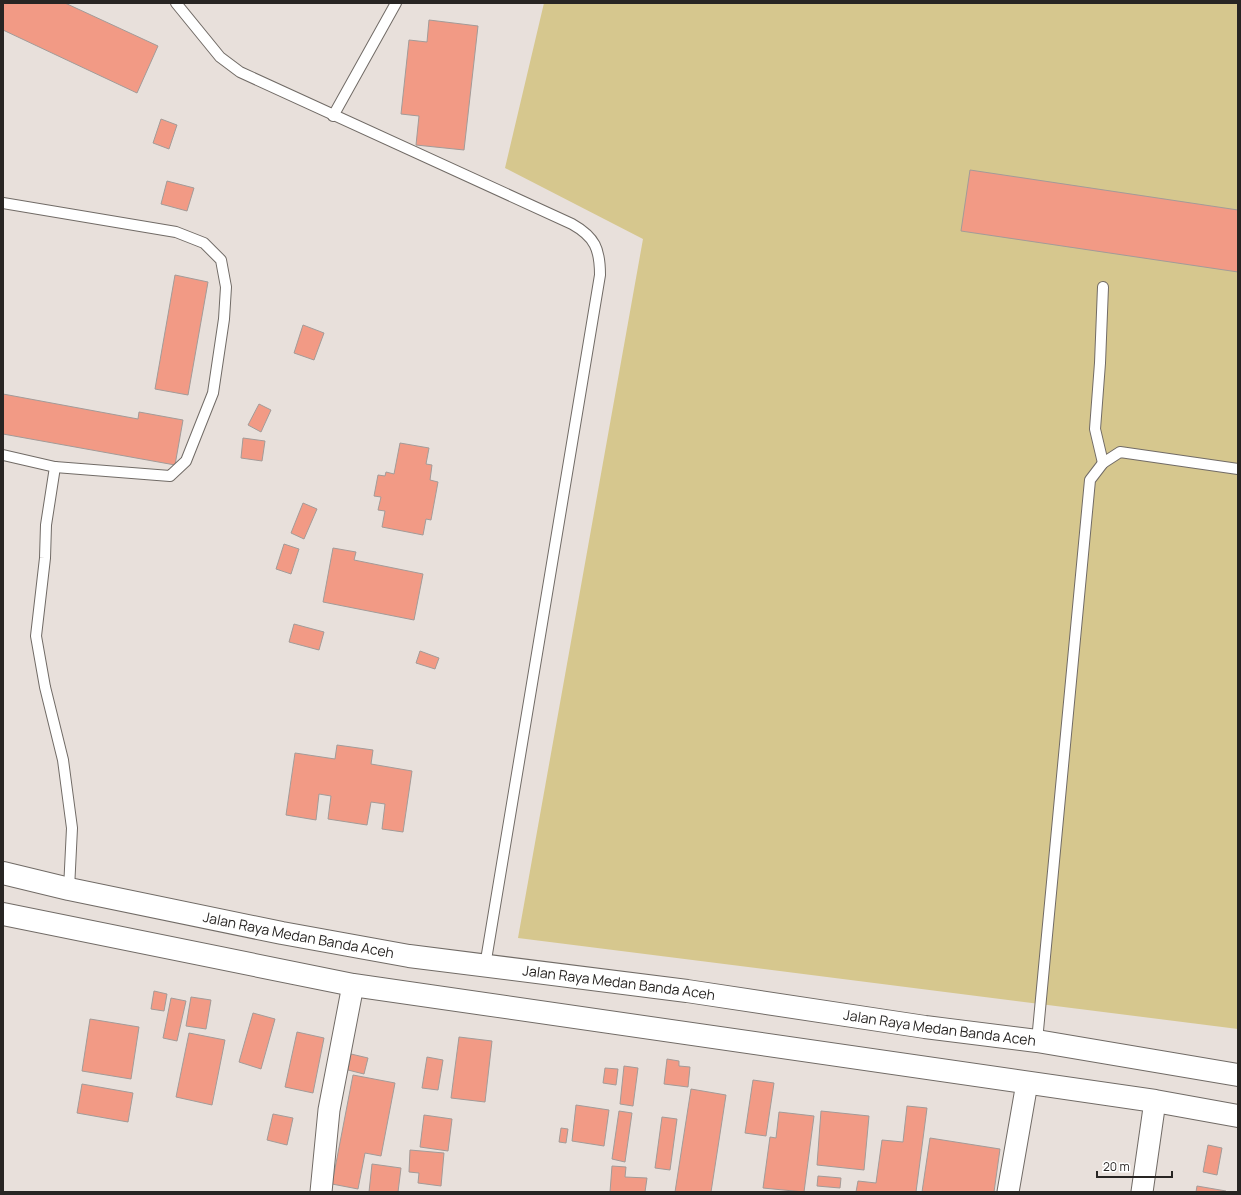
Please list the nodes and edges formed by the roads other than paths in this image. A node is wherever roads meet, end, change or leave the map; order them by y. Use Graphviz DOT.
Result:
graph roads {
  1 [pos="176,3"];
  2 [pos="396,3"];
  3 [pos="333,116"];
  4 [pos="3,203"];
  5 [pos="1103,287"];
  6 [pos="3,455"];
  7 [pos="1103,463"];
  8 [pos="55,467"];
  9 [pos="1238,469"];
  10 [pos="3,873"];
  11 [pos="69,889"];
  12 [pos="3,914"];
  13 [pos="485,966"];
  14 [pos="353,985"];
  15 [pos="1037,1041"];
  16 [pos="1238,1075"];
  17 [pos="1027,1083"];
  18 [pos="1155,1101"];
  19 [pos="1238,1116"];
  20 [pos="321,1192"];
  21 [pos="1008,1192"];
  22 [pos="1142,1192"];
  1 -- 3 [label="lane"];
  2 -- 3 [label="lane"];
  3 -- 13 [label="lane"];
  4 -- 8 [label="lane"];
  5 -- 7 [label="lane"];
  6 -- 8 [label="lane"];
  7 -- 9 [label="lane"];
  7 -- 15 [label="lane"];
  8 -- 11 [label="lane"];
  10 -- 11 [label="highway, Jalan Raya Medan Banda Aceh"];
  11 -- 13 [label="highway, Jalan Raya Medan Banda Aceh"];
  12 -- 14 [label="highway"];
  13 -- 15 [label="highway, Jalan Raya Medan Banda Aceh"];
  14 -- 17 [label="highway"];
  14 -- 20 [label="street"];
  15 -- 16 [label="highway, Jalan Raya Medan Banda Aceh"];
  17 -- 18 [label="highway"];
  17 -- 21 [label="street"];
  18 -- 19 [label="highway"];
  18 -- 22 [label="street"];
}
